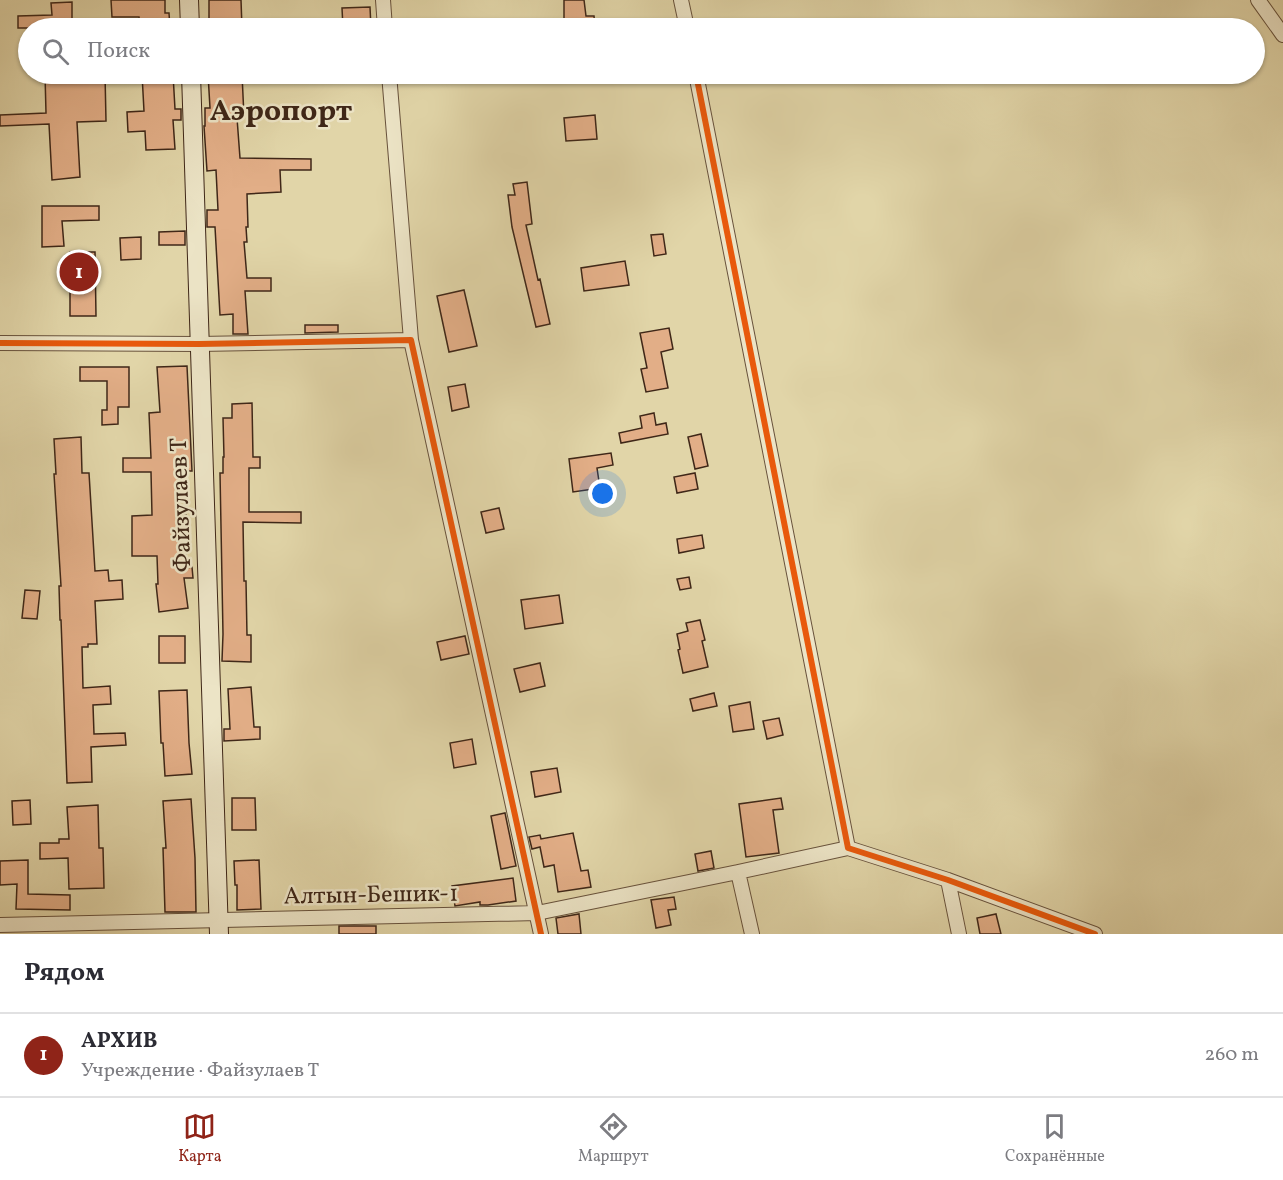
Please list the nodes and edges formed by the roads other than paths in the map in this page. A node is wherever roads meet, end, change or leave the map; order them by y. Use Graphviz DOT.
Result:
graph roads {
  1 [pos="189,0"];
  2 [pos="383,0"];
  3 [pos="681,0"];
  4 [pos="1258,0"];
  5 [pos="190,18"];
  6 [pos="384,18"];
  7 [pos="685,18"];
  8 [pos="1283,35"];
  9 [pos="191,84"];
  10 [pos="390,84"];
  11 [pos="698,84"];
  12 [pos="411,340"];
  13 [pos="0,343"];
  14 [pos="199,344"];
  15 [pos="848,848"];
  16 [pos="738,872"];
  17 [pos="948,880"];
  18 [pos="537,913"];
  19 [pos="0,925"];
  20 [pos="219,927"];
  21 [pos="541,934"];
  22 [pos="752,934"];
  23 [pos="959,934"];
  24 [pos="1095,934"];
  1 -- 5 [label="street"];
  2 -- 6 [label="street"];
  3 -- 7 [label="street"];
  4 -- 8 [label="street"];
  9 -- 14 [label="street, Файзулаев Т"];
  10 -- 12 [label="street"];
  11 -- 15 [label="street"];
  12 -- 14 [label="street"];
  12 -- 18 [label="street"];
  13 -- 14 [label="street"];
  14 -- 20 [label="street, Файзулаев Т"];
  15 -- 16 [label="street, Алтын-Бешик-1"];
  15 -- 17 [label="street"];
  16 -- 18 [label="street, Алтын-Бешик-1"];
  16 -- 22 [label="street"];
  17 -- 23 [label="street"];
  17 -- 24 [label="street"];
  18 -- 20 [label="street, Алтын-Бешик-1"];
  18 -- 21 [label="street"];
  19 -- 20 [label="street, Алтын-Бешик-1"];
}
